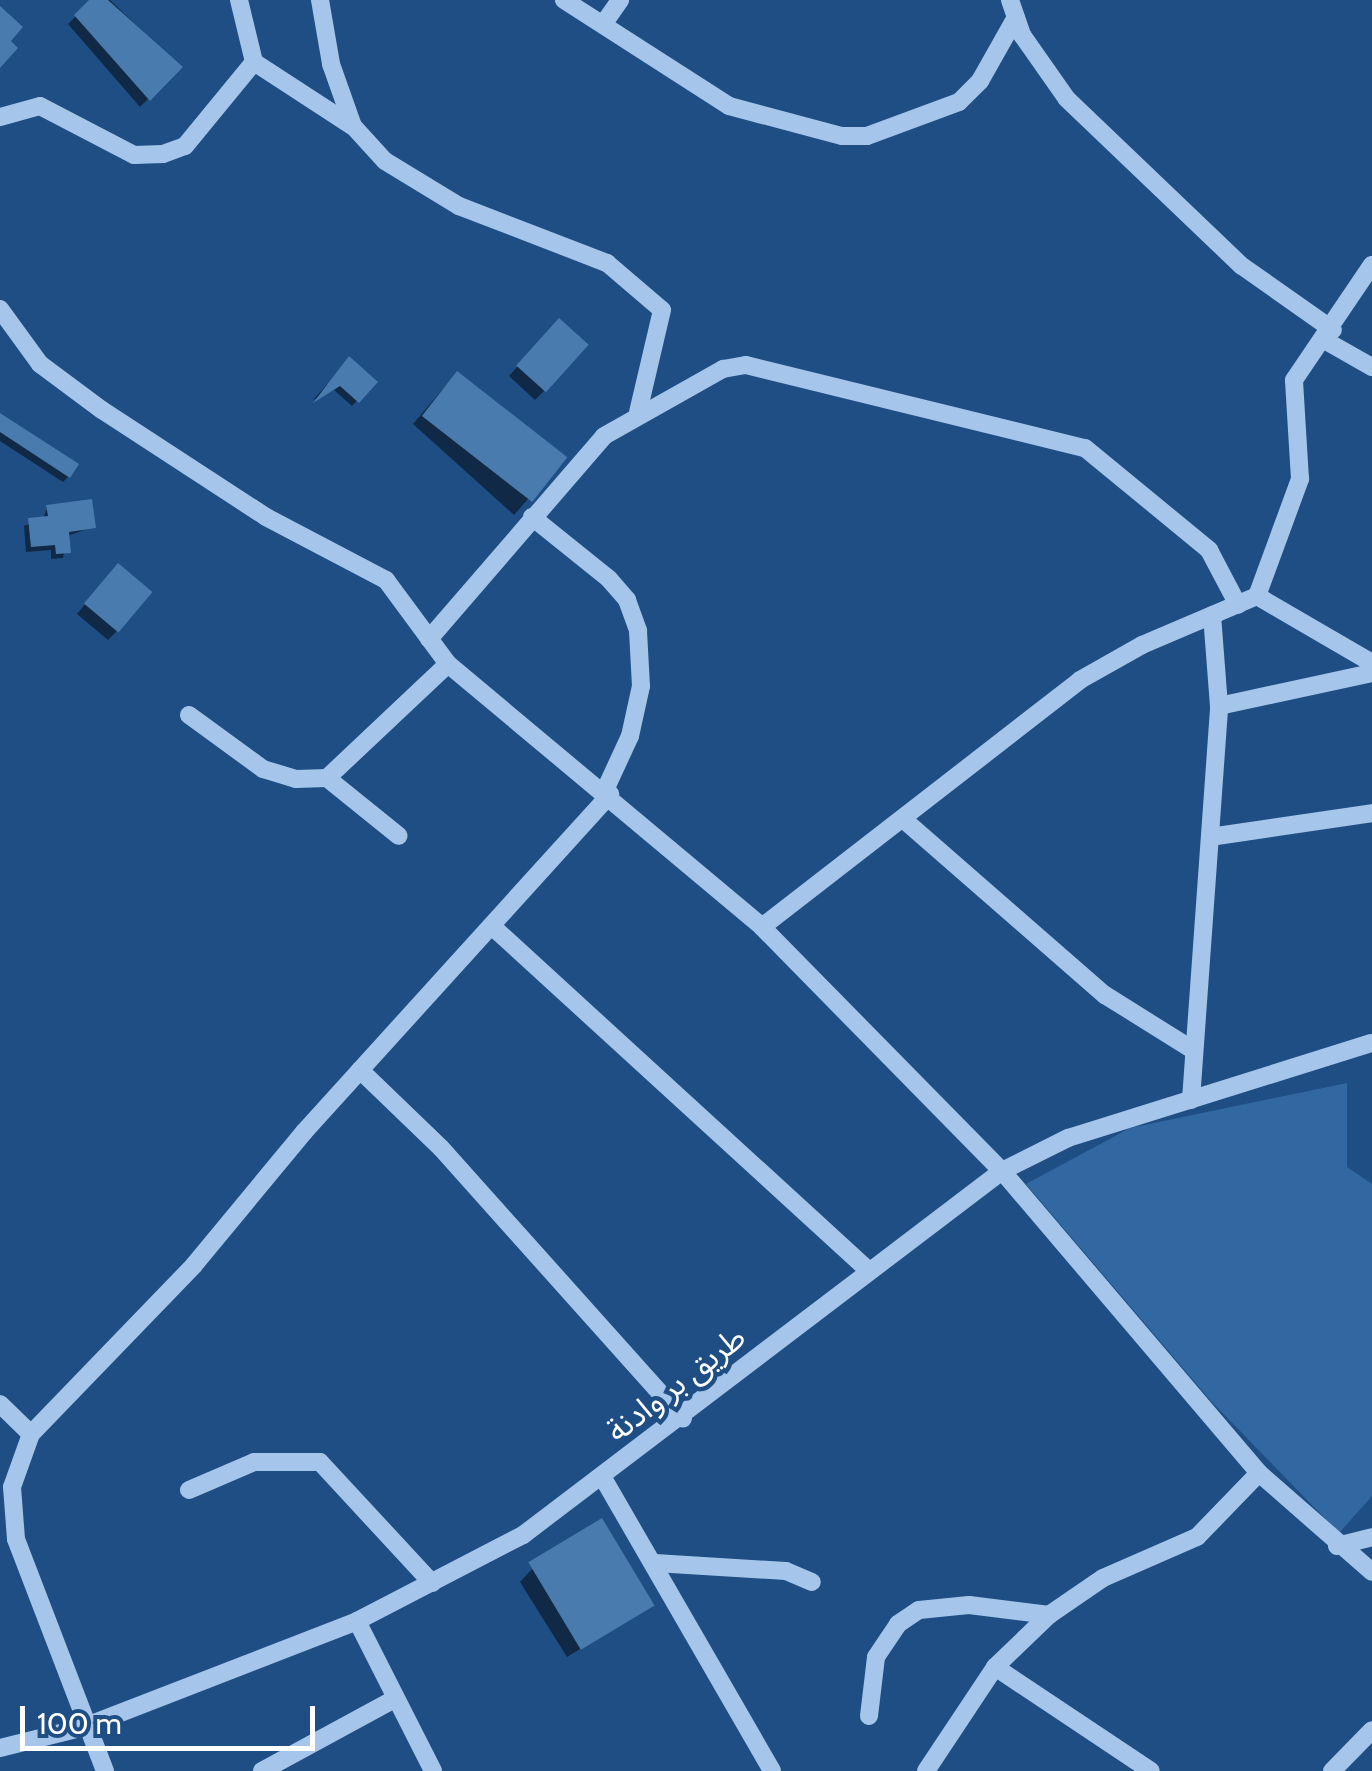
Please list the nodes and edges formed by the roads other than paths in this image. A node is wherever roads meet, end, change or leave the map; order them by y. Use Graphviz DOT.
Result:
graph roads {
  1 [pos="239,0"];
  2 [pos="320,0"];
  3 [pos="564,0"];
  4 [pos="620,0"];
  5 [pos="1013,9"];
  6 [pos="604,24"];
  7 [pos="254,62"];
  8 [pos="0,117"];
  9 [pos="353,126"];
  10 [pos="1372,265"];
  11 [pos="0,309"];
  12 [pos="1329,336"];
  13 [pos="1372,367"];
  14 [pos="638,412"];
  15 [pos="532,518"];
  16 [pos="1258,596"];
  17 [pos="1238,605"];
  18 [pos="1212,616"];
  19 [pos="428,639"];
  20 [pos="1372,662"];
  21 [pos="448,664"];
  22 [pos="1372,673"];
  23 [pos="1220,706"];
  24 [pos="189,715"];
  25 [pos="327,778"];
  26 [pos="607,792"];
  27 [pos="1372,813"];
  28 [pos="904,819"];
  29 [pos="399,836"];
  30 [pos="1210,836"];
  31 [pos="762,927"];
  32 [pos="494,928"];
  33 [pos="1372,1043"];
  34 [pos="1193,1050"];
  35 [pos="360,1070"];
  36 [pos="1191,1100"];
  37 [pos="1002,1171"];
  38 [pos="868,1270"];
  39 [pos="0,1404"];
  40 [pos="683,1419"];
  41 [pos="30,1434"];
  42 [pos="1259,1473"];
  43 [pos="603,1478"];
  44 [pos="189,1490"];
  45 [pos="1372,1537"];
  46 [pos="1337,1546"];
  47 [pos="655,1563"];
  48 [pos="1372,1572"];
  49 [pos="812,1582"];
  50 [pos="432,1583"];
  51 [pos="1049,1615"];
  52 [pos="358,1621"];
  53 [pos="995,1668"];
  54 [pos="392,1700"];
  55 [pos="869,1716"];
  56 [pos="84,1727"];
  57 [pos="1372,1730"];
  58 [pos="0,1748"];
  59 [pos="105,1771"];
  60 [pos="262,1771"];
  61 [pos="433,1771"];
  62 [pos="772,1771"];
  63 [pos="926,1771"];
  64 [pos="1151,1771"];
  65 [pos="1332,1771"];
  1 -- 7 [label="street"];
  2 -- 9 [label="street"];
  3 -- 6 [label="street"];
  4 -- 6 [label="street"];
  5 -- 6 [label="street"];
  5 -- 12 [label="street"];
  7 -- 8 [label="street"];
  7 -- 9 [label="street"];
  9 -- 14 [label="street"];
  10 -- 12 [label="street"];
  11 -- 19 [label="street"];
  12 -- 13 [label="street"];
  12 -- 16 [label="street"];
  14 -- 15 [label="street"];
  14 -- 17 [label="street"];
  15 -- 19 [label="street"];
  15 -- 26 [label="street"];
  16 -- 17 [label="street"];
  16 -- 20 [label="street"];
  17 -- 18 [label="street"];
  18 -- 23 [label="street"];
  18 -- 28 [label="street"];
  19 -- 21 [label="street"];
  21 -- 25 [label="street"];
  21 -- 26 [label="street"];
  22 -- 23 [label="street"];
  23 -- 30 [label="street"];
  24 -- 25 [label="street"];
  25 -- 29 [label="street"];
  26 -- 31 [label="street"];
  26 -- 32 [label="street"];
  27 -- 30 [label="street"];
  28 -- 31 [label="street"];
  28 -- 34 [label="street"];
  30 -- 34 [label="street"];
  31 -- 37 [label="street"];
  32 -- 35 [label="street"];
  32 -- 38 [label="street"];
  33 -- 36 [label="street, طريق بر وادنة"];
  34 -- 36 [label="street"];
  35 -- 40 [label="street"];
  35 -- 41 [label="street"];
  36 -- 37 [label="street, طريق بر وادنة"];
  37 -- 38 [label="street, طريق بر وادنة"];
  37 -- 42 [label="street"];
  38 -- 40 [label="street, طريق بر وادنة"];
  39 -- 41 [label="street"];
  40 -- 43 [label="street, طريق بر وادنة"];
  41 -- 56 [label="street"];
  42 -- 46 [label="street"];
  42 -- 51 [label="street"];
  43 -- 47 [label="street"];
  43 -- 50 [label="street, طريق بر وادنة"];
  44 -- 50 [label="street"];
  45 -- 46 [label="street"];
  46 -- 48 [label="street"];
  47 -- 49 [label="street"];
  47 -- 62 [label="street"];
  50 -- 52 [label="street, طريق بر وادنة"];
  51 -- 53 [label="street"];
  51 -- 55 [label="street"];
  52 -- 54 [label="street"];
  52 -- 56 [label="street, طريق بر وادنة"];
  53 -- 63 [label="street"];
  53 -- 64 [label="street"];
  54 -- 60 [label="street"];
  54 -- 61 [label="street"];
  56 -- 58 [label="street, طريق بر وادنة"];
  56 -- 59 [label="street"];
  57 -- 65 [label="street"];
}
